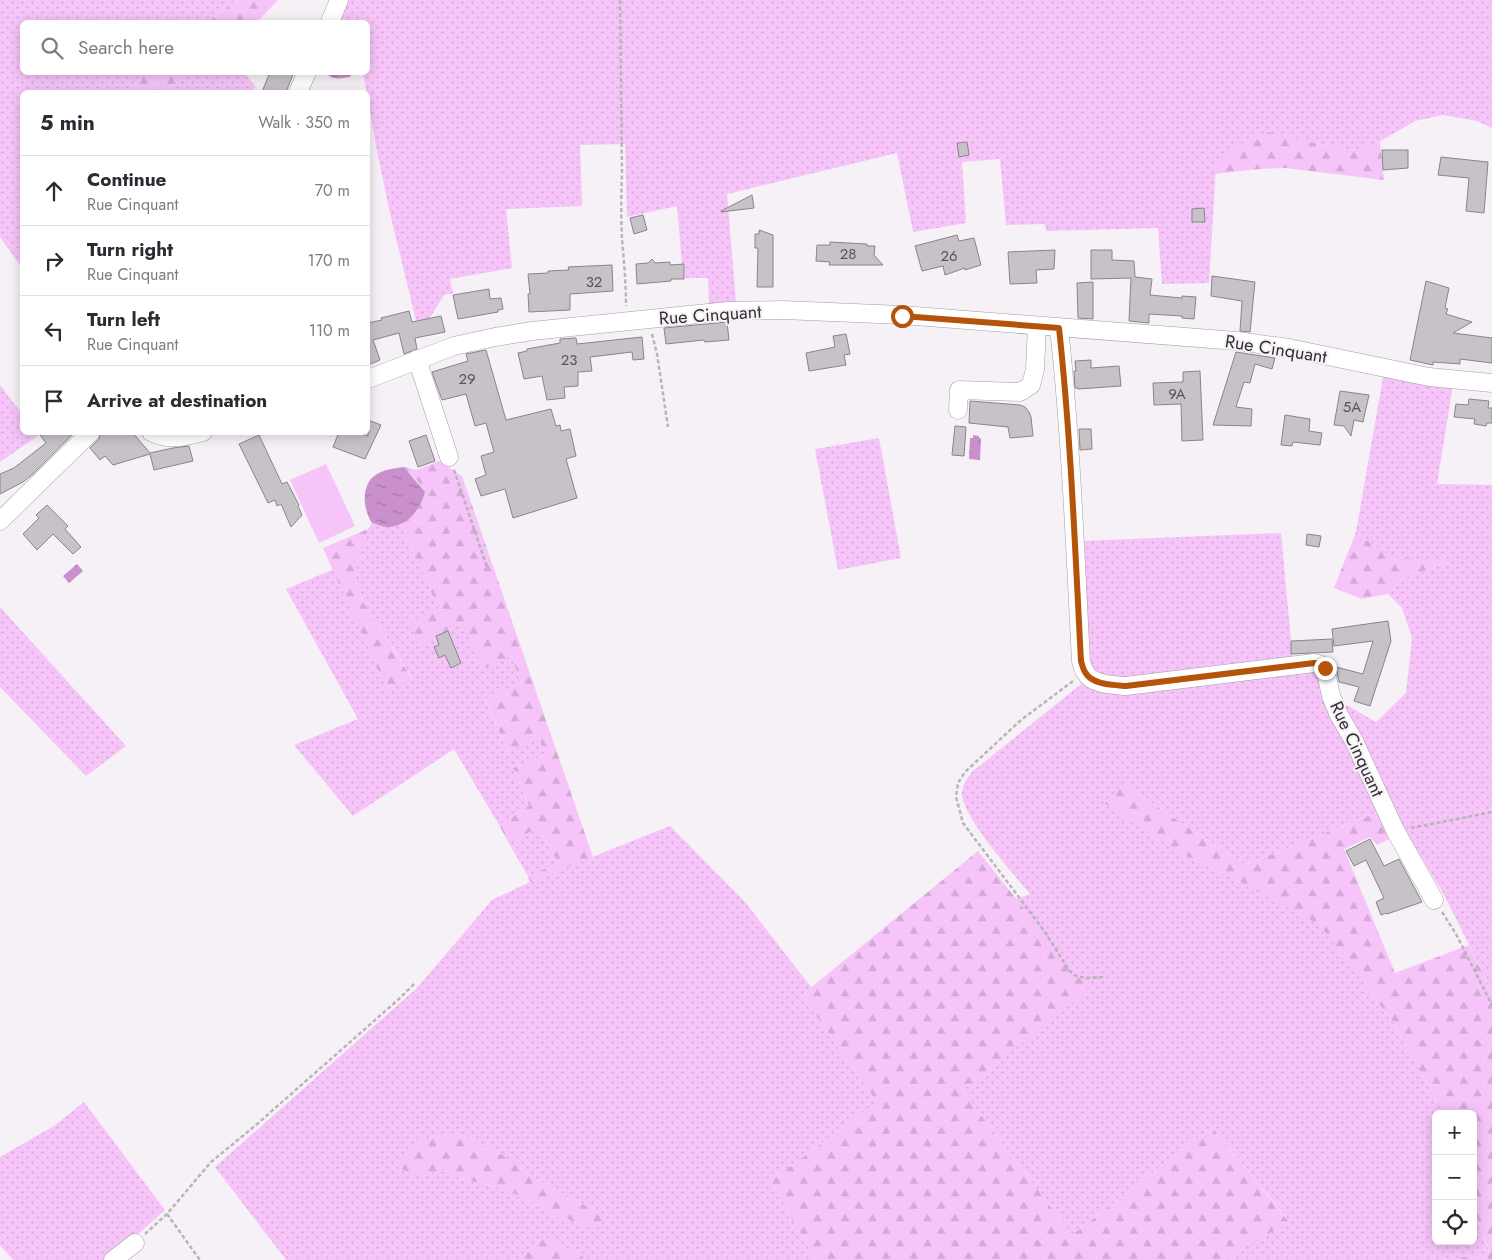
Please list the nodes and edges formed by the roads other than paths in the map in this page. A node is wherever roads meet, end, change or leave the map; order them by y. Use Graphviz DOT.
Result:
graph roads {
  1 [pos="340,0"];
  2 [pos="331,20"];
  3 [pos="306,75"];
  4 [pos="299,90"];
  5 [pos="1037,326"];
  6 [pos="1059,328"];
  7 [pos="417,359"];
  8 [pos="370,378"];
  9 [pos="1492,383"];
  10 [pos="958,410"];
  11 [pos="88,435"];
  12 [pos="158,435"];
  13 [pos="192,435"];
  14 [pos="449,457"];
  15 [pos="5,516"];
  16 [pos="1434,900"];
  17 [pos="135,1243"];
  18 [pos="114,1260"];
  1 -- 2 [label="street"];
  3 -- 4 [label="street"];
  5 -- 6 [label="street, Rue Cinquant"];
  5 -- 7 [label="street, Rue Cinquant"];
  5 -- 10 [label="street"];
  6 -- 9 [label="street, Rue Cinquant"];
  6 -- 16 [label="street, Rue Cinquant"];
  7 -- 8 [label="street, Rue Cinquant"];
  7 -- 14 [label="street"];
  11 -- 15 [label="street"];
  12 -- 13 [label="street"];
  17 -- 18 [label="street"];
}
